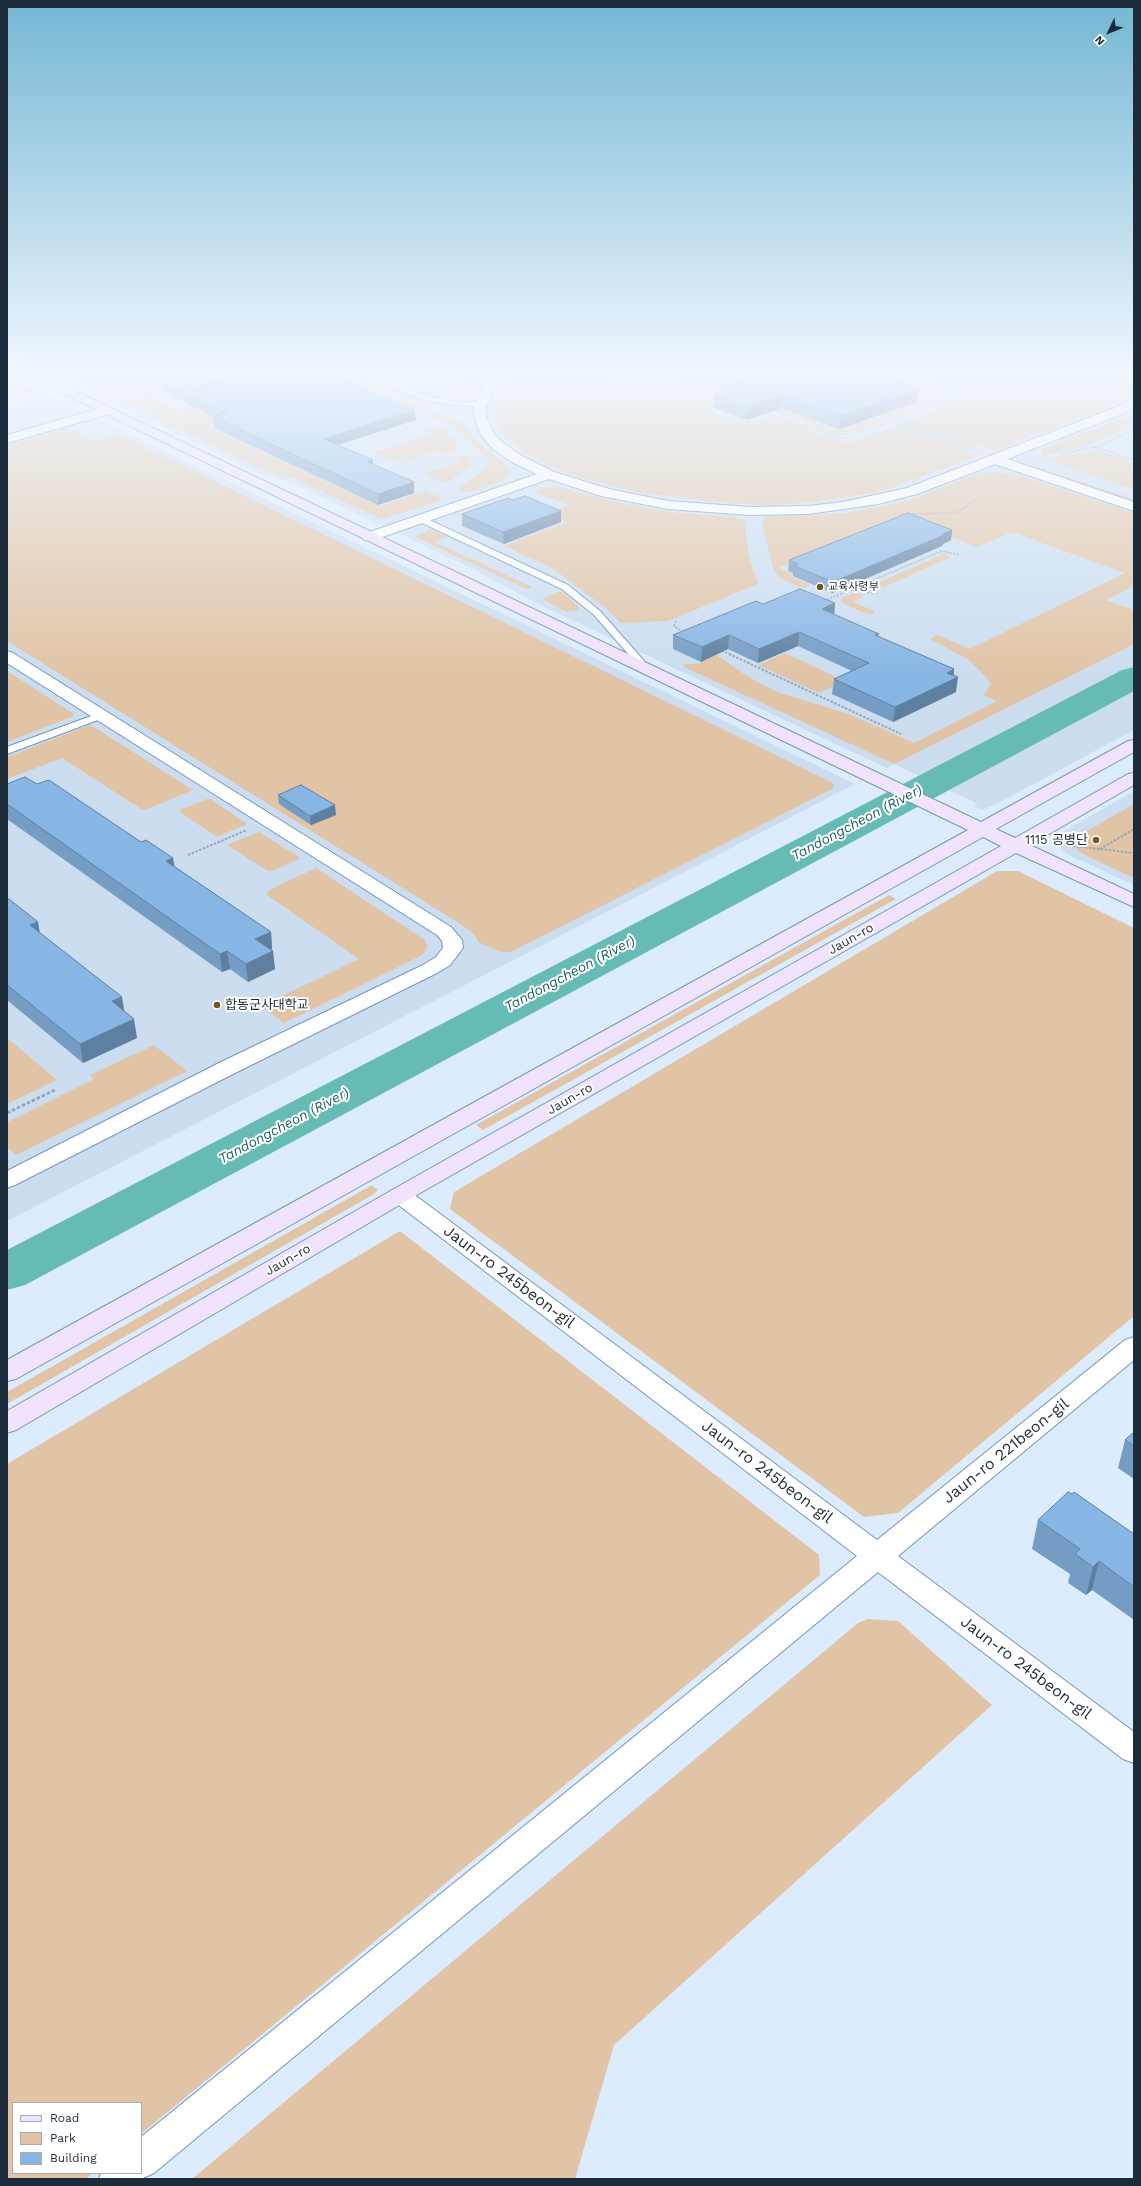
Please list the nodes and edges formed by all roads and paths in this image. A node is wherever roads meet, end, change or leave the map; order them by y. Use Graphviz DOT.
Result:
graph roads {
  1 [pos="231,471"];
  2 [pos="541,471"];
  3 [pos="963,471"];
  4 [pos="1029,471"];
  5 [pos="1060,471"];
  6 [pos="549,475"];
  7 [pos="1134,497"];
  8 [pos="1134,507"];
  9 [pos="421,519"];
  10 [pos="369,537"];
  11 [pos="960,555"];
  12 [pos="850,590"];
  13 [pos="873,594"];
  14 [pos="820,602"];
  15 [pos="676,621"];
  16 [pos="688,635"];
  17 [pos="716,648"];
  18 [pos="7,656"];
  19 [pos="647,670"];
  20 [pos="102,715"];
  21 [pos="901,734"];
  22 [pos="1134,745"];
  23 [pos="7,751"];
  24 [pos="1134,778"];
  25 [pos="250,829"];
  26 [pos="1134,829"];
  27 [pos="982,830"];
  28 [pos="1065,845"];
  29 [pos="1016,846"];
  30 [pos="1099,849"];
  31 [pos="1134,853"];
  32 [pos="188,855"];
  33 [pos="1134,901"];
  34 [pos="55,1090"];
  35 [pos="7,1113"];
  36 [pos="7,1180"];
  37 [pos="400,1195"];
  38 [pos="1134,1346"];
  39 [pos="7,1372"];
  40 [pos="7,1422"];
  41 [pos="878,1556"];
  42 [pos="1134,1750"];
  43 [pos="142,2159"];
  1 -- 10 [label="street"];
  2 -- 6 [label="street"];
  3 -- 6 [label="street"];
  4 -- 8 [label="street"];
  5 -- 7 [label="street"];
  6 -- 9 [label="street"];
  9 -- 10 [label="street"];
  9 -- 19 [label="lane"];
  10 -- 19 [label="street"];
  11 -- 12 [label="path"];
  12 -- 13 [label="path"];
  12 -- 14 [label="path"];
  15 -- 16 [label="path"];
  17 -- 21 [label="path"];
  18 -- 20 [label="street"];
  19 -- 27 [label="street"];
  20 -- 23 [label="lane"];
  20 -- 36 [label="street"];
  22 -- 27 [label="street"];
  24 -- 29 [label="street, Jaun-ro"];
  25 -- 32 [label="path"];
  26 -- 30 [label="path"];
  27 -- 29 [label="street"];
  27 -- 39 [label="street"];
  28 -- 30 [label="path"];
  29 -- 33 [label="street"];
  29 -- 37 [label="street, Jaun-ro"];
  30 -- 31 [label="path"];
  34 -- 35 [label="path"];
  37 -- 40 [label="street, Jaun-ro"];
  37 -- 41 [label="street, Jaun-ro 245beon-gil"];
  38 -- 41 [label="street, Jaun-ro 221beon-gil"];
  41 -- 42 [label="street, Jaun-ro 245beon-gil"];
  41 -- 43 [label="street, Jaun-ro 221beon-gil"];
}
